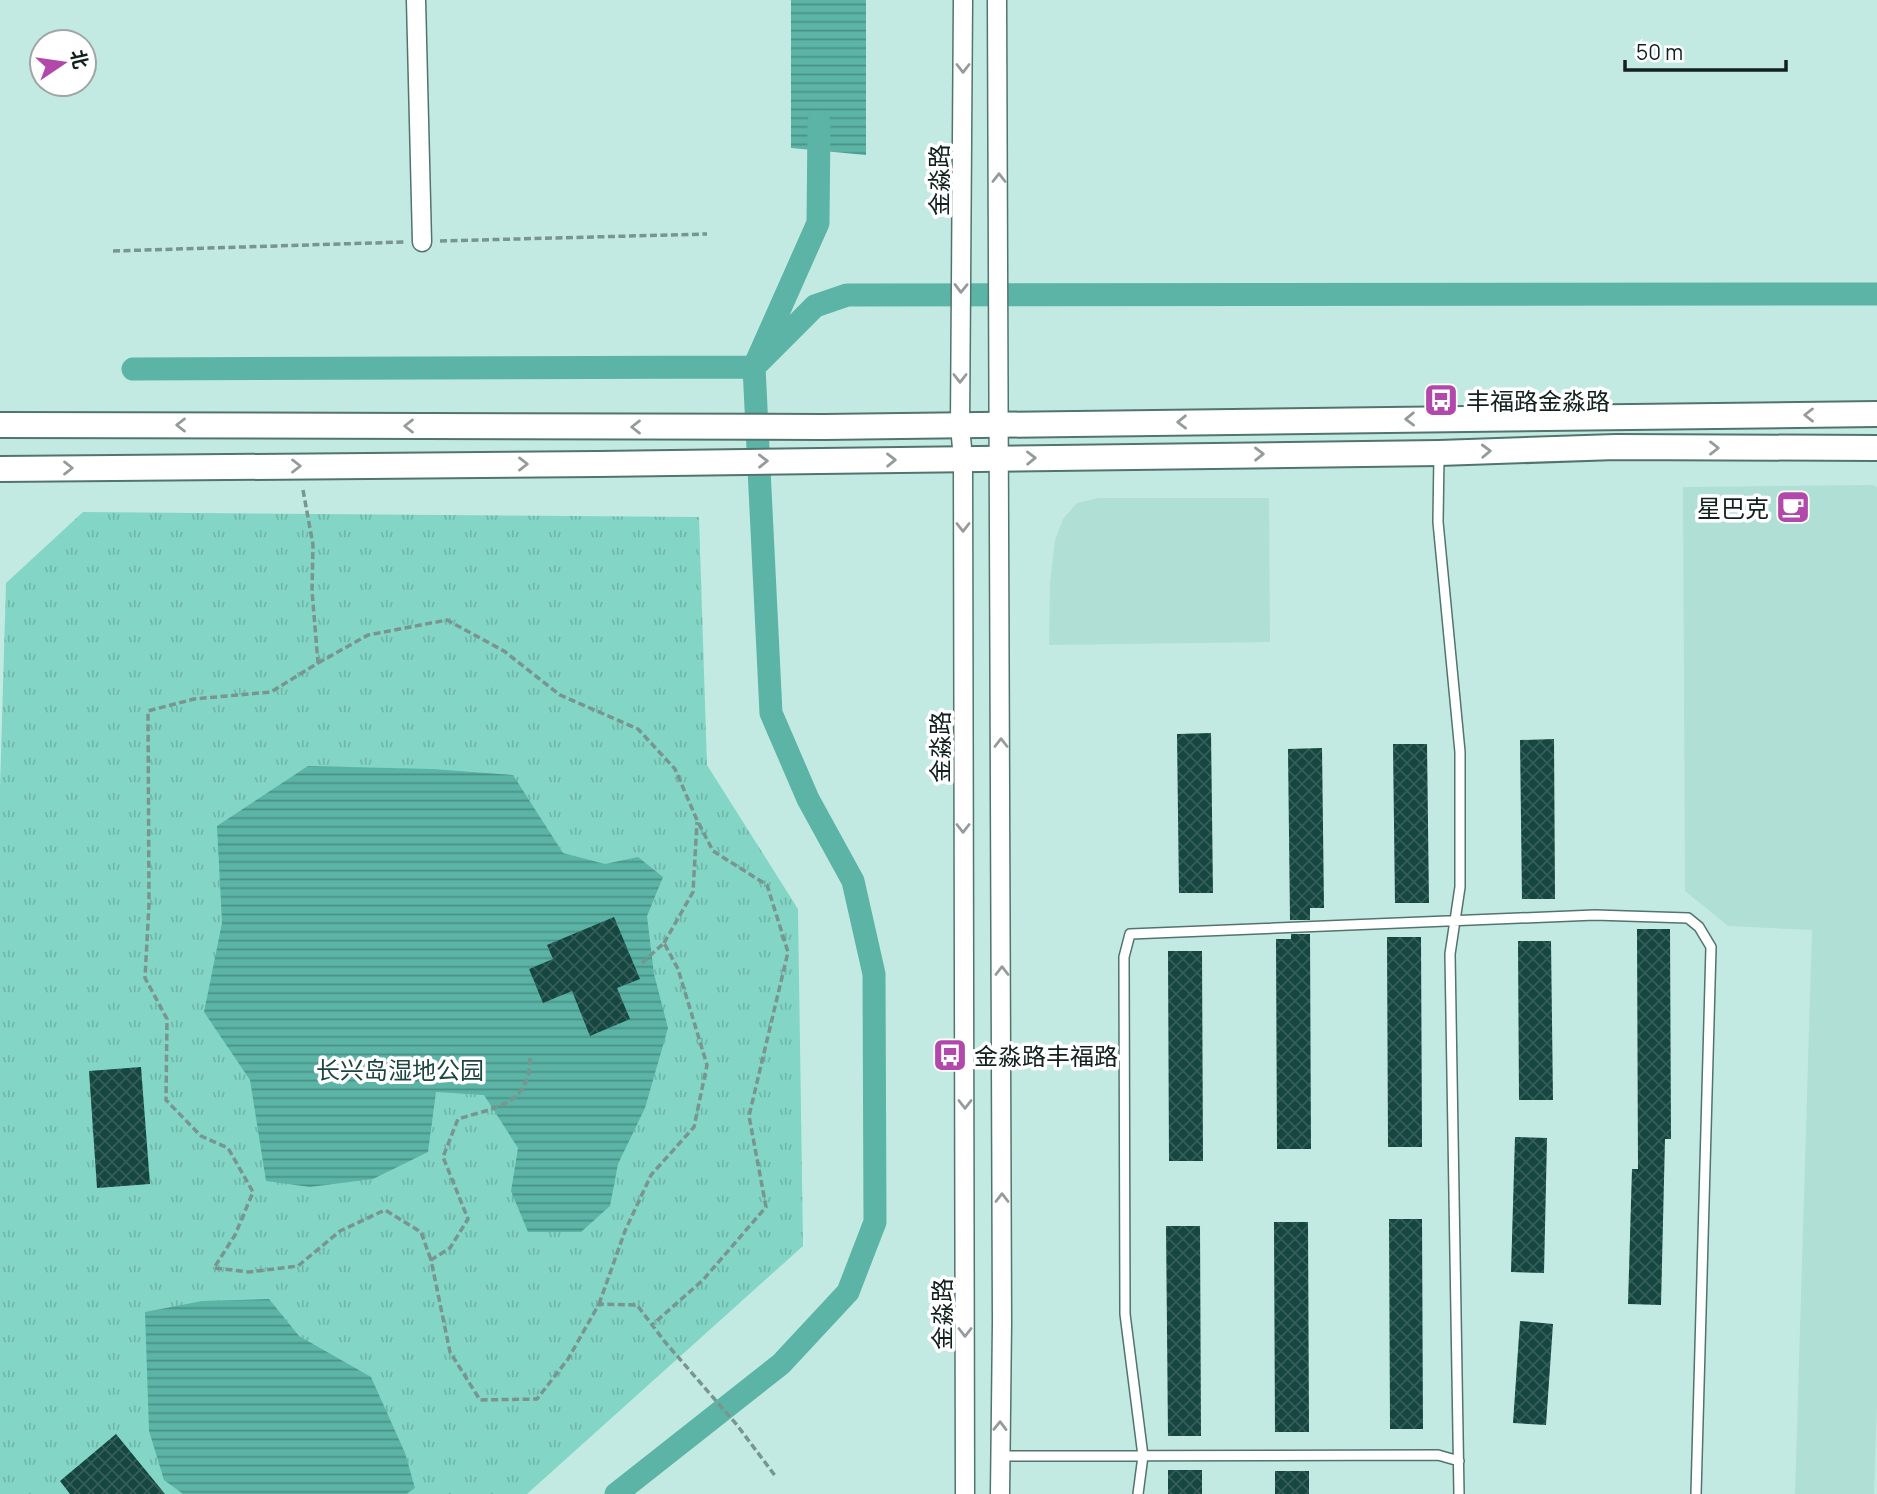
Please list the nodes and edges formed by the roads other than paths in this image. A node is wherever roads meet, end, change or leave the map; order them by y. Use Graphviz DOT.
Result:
graph roads {
  1 [pos="415,0"];
  2 [pos="963,0"];
  3 [pos="997,0"];
  4 [pos="422,242"];
  5 [pos="1877,414"];
  6 [pos="0,425"];
  7 [pos="1000,425"];
  8 [pos="960,426"];
  9 [pos="1877,449"];
  10 [pos="1438,453"];
  11 [pos="1001,458"];
  12 [pos="963,459"];
  13 [pos="0,468"];
  14 [pos="1454,921"];
  15 [pos="1000,1456"];
  16 [pos="1143,1456"];
  17 [pos="1459,1461"];
  18 [pos="965,1494"];
  19 [pos="1000,1494"];
  20 [pos="1138,1494"];
  21 [pos="1459,1494"];
  22 [pos="1696,1494"];
  1 -- 4 [label="street"];
  2 -- 8 [label="street, 金淼路, one-way"];
  7 -- 3 [label="street, one-way"];
  5 -- 7 [label="street, one-way"];
  8 -- 6 [label="street, one-way"];
  7 -- 8 [label="street"];
  7 -- 11 [label="street"];
  8 -- 12 [label="street, 金淼路"];
  10 -- 9 [label="street, one-way"];
  11 -- 10 [label="street, one-way"];
  10 -- 14 [label="lane"];
  11 -- 12 [label="street"];
  15 -- 11 [label="street, one-way"];
  13 -- 12 [label="street, one-way"];
  12 -- 18 [label="street, 金淼路, one-way"];
  14 -- 16 [label="lane"];
  14 -- 17 [label="lane"];
  14 -- 22 [label="lane"];
  15 -- 16 [label="lane"];
  15 -- 19 [label="street"];
  16 -- 17 [label="lane"];
  16 -- 20 [label="lane"];
  17 -- 21 [label="lane"];
}
